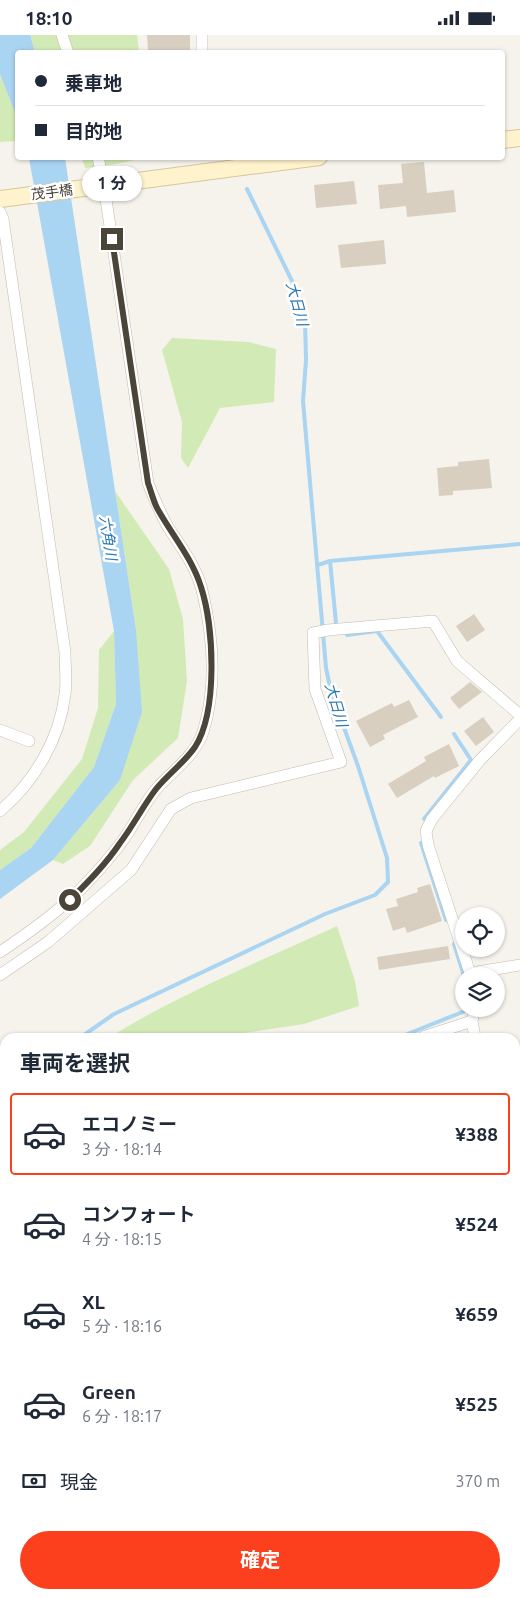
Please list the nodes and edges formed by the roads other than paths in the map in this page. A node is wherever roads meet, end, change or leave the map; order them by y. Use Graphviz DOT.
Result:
graph roads {
  1 [pos="62,35"];
  2 [pos="202,35"];
  3 [pos="67,50"];
  4 [pos="202,50"];
  5 [pos="520,138"];
  6 [pos="505,139"];
  7 [pos="98,160"];
  8 [pos="272,160"];
  9 [pos="256,161"];
  10 [pos="101,186"];
  11 [pos="2,203"];
  12 [pos="520,715"];
  13 [pos="520,719"];
  14 [pos="0,730"];
  15 [pos="29,741"];
  16 [pos="0,811"];
  17 [pos="0,952"];
  18 [pos="520,965"];
  19 [pos="468,967"];
  20 [pos="505,968"];
  21 [pos="0,975"];
  22 [pos="473,1017"];
  23 [pos="472,1021"];
  24 [pos="436,1033"];
  25 [pos="474,1033"];
  1 -- 3 [label="street"];
  2 -- 4 [label="street"];
  5 -- 6 [label="main road"];
  7 -- 10 [label="street"];
  8 -- 9 [label="main road, 茂手橋"];
  9 -- 10 [label="main road, 茂手橋"];
  10 -- 11 [label="main road, 茂手橋"];
  10 -- 17 [label="street"];
  11 -- 16 [label="street"];
  12 -- 21 [label="street"];
  13 -- 19 [label="street"];
  14 -- 15 [label="street"];
  18 -- 20 [label="street"];
  22 -- 23 [label="street"];
  23 -- 24 [label="street"];
  23 -- 25 [label="street"];
}
